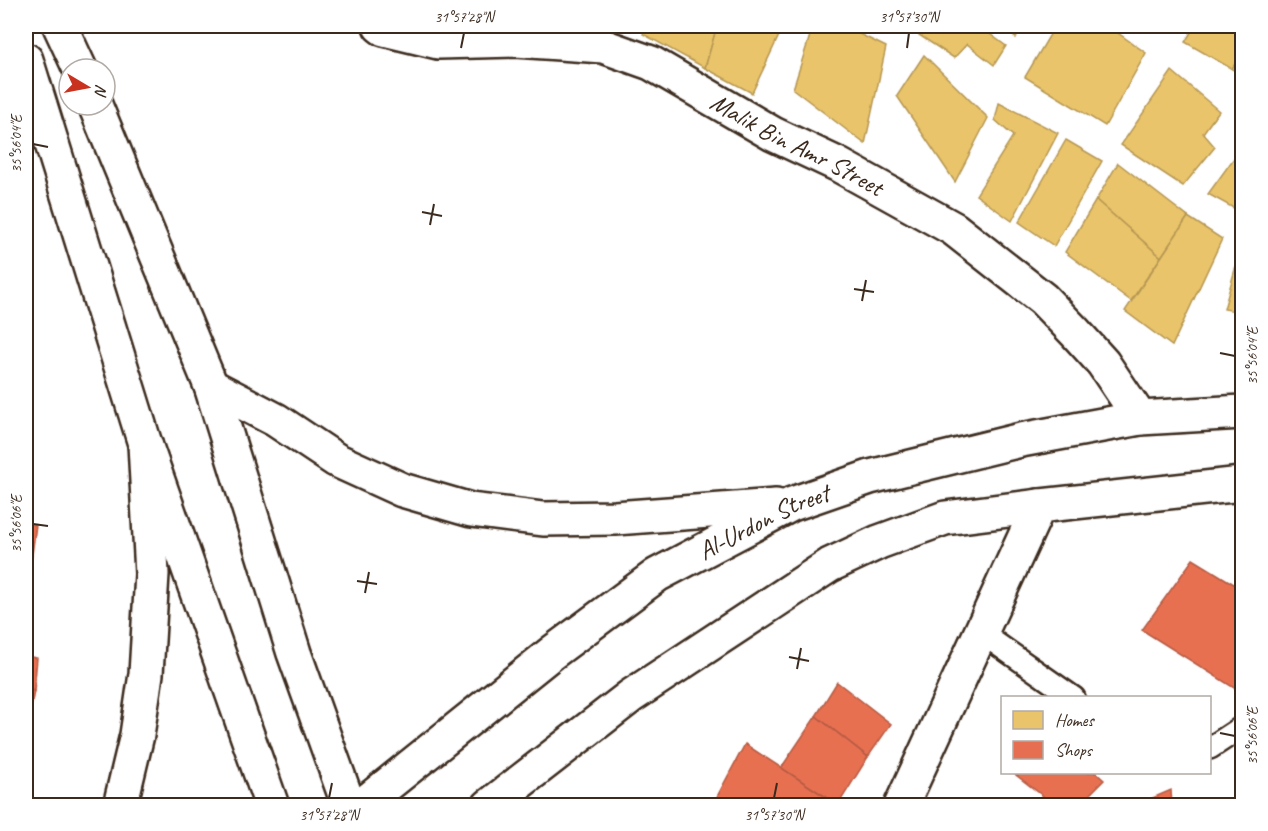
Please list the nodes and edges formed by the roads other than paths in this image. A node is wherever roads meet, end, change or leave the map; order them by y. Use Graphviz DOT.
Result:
graph roads {
  1 [pos="60,26"];
  2 [pos="380,26"];
  3 [pos="74,57"];
  4 [pos="26,60"];
  5 [pos="100,117"];
  6 [pos="211,386"];
  7 [pos="1242,412"];
  8 [pos="1140,418"];
  9 [pos="145,444"];
  10 [pos="1242,484"];
  11 [pos="792,504"];
  12 [pos="1039,506"];
  13 [pos="980,632"];
  14 [pos="1071,696"];
  15 [pos="1242,727"];
  16 [pos="1211,747"];
  17 [pos="120,806"];
  18 [pos="272,806"];
  19 [pos="349,806"];
  20 [pos="361,806"];
  21 [pos="489,806"];
  22 [pos="901,806"];
  1 -- 3 [label="main road"];
  2 -- 8 [label="main road, Malik Bin Amr Street"];
  4 -- 9 [label="main road"];
  5 -- 6 [label="main road"];
  6 -- 11 [label="main road"];
  6 -- 19 [label="main road"];
  7 -- 8 [label="main road, Al-Urdon Street"];
  8 -- 11 [label="main road, Al-Urdon Street"];
  9 -- 17 [label="main road"];
  9 -- 18 [label="main road"];
  10 -- 12 [label="main road"];
  11 -- 20 [label="main road, Al-Urdon Street"];
  12 -- 13 [label="main road"];
  12 -- 21 [label="main road"];
  13 -- 14 [label="lane"];
  13 -- 22 [label="main road"];
  15 -- 16 [label="lane"];
}
